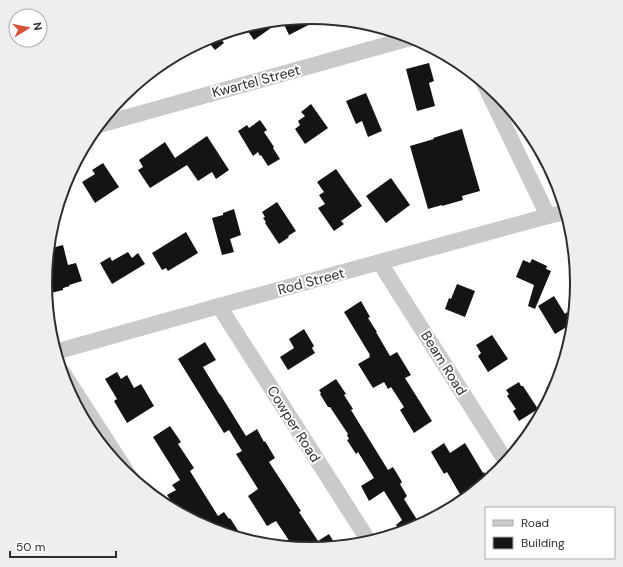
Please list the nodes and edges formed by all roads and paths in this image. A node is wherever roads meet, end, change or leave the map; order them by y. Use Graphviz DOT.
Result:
graph roads {
  1 [pos="402,40"];
  2 [pos="493,98"];
  3 [pos="109,122"];
  4 [pos="562,216"];
  5 [pos="380,262"];
  6 [pos="219,306"];
  7 [pos="61,350"];
  8 [pos="79,397"];
  9 [pos="114,453"];
  10 [pos="504,458"];
  11 [pos="366,537"];
  1 -- 3 [label="street, Kwartel Street"];
  2 -- 4 [label="street"];
  4 -- 5 [label="street, Rod Street"];
  5 -- 6 [label="street, Rod Street"];
  5 -- 10 [label="street, Beam Road"];
  6 -- 7 [label="street, Rod Street"];
  6 -- 11 [label="street, Cowper Road"];
  8 -- 9 [label="street"];
}
